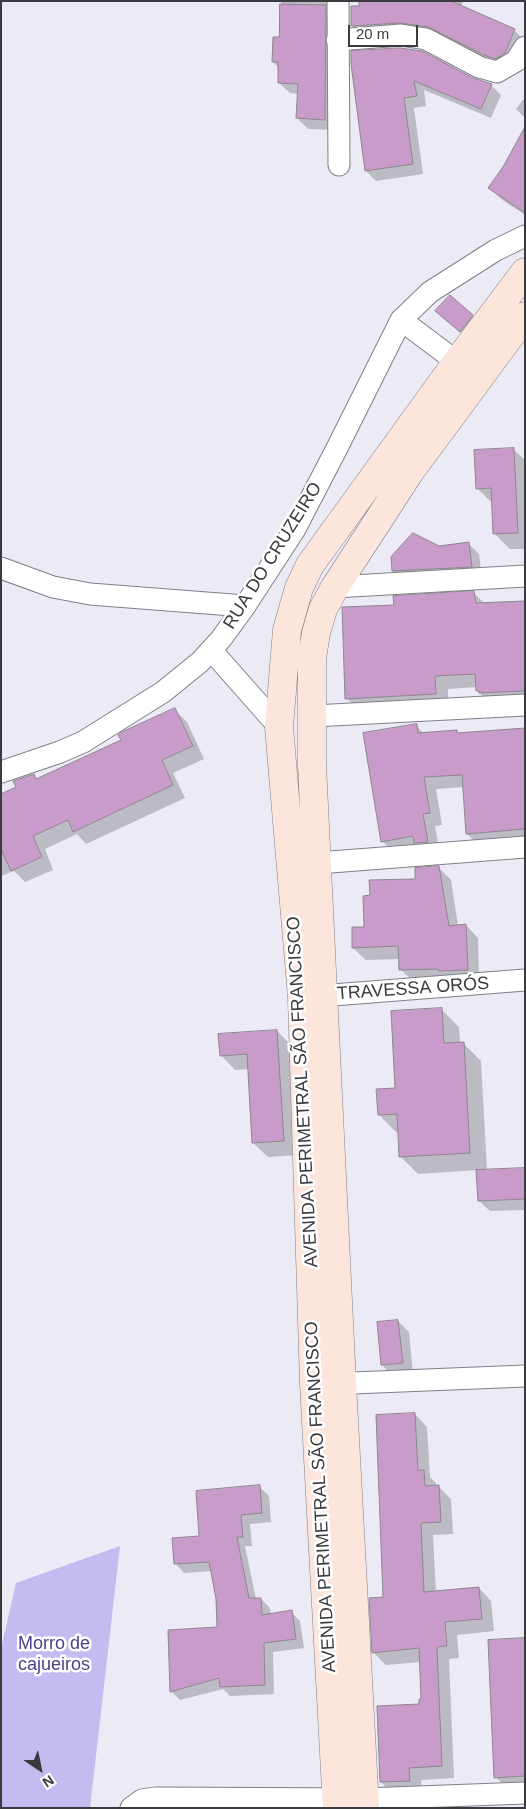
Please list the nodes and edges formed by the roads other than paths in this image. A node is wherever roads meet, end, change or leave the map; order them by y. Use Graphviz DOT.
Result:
graph roads {
  1 [pos="338,1"];
  2 [pos="337,40"];
  3 [pos="525,47"];
  4 [pos="339,165"];
  5 [pos="525,236"];
  6 [pos="525,272"];
  7 [pos="525,316"];
  8 [pos="401,320"];
  9 [pos="457,362"];
  10 [pos="1,568"];
  11 [pos="525,576"];
  12 [pos="335,588"];
  13 [pos="244,606"];
  14 [pos="211,650"];
  15 [pos="525,705"];
  16 [pos="313,716"];
  17 [pos="279,727"];
  18 [pos="1,772"];
  19 [pos="525,846"];
  20 [pos="318,863"];
  21 [pos="525,980"];
  22 [pos="313,996"];
  23 [pos="525,1376"];
  24 [pos="342,1383"];
  25 [pos="314,1384"];
  26 [pos="525,1793"];
  27 [pos="337,1804"];
  28 [pos="365,1804"];
  29 [pos="130,1808"];
  1 -- 2 [label="street"];
  2 -- 3 [label="street"];
  2 -- 4 [label="street"];
  5 -- 8 [label="street, RUA DO CRUZEIRO"];
  6 -- 9 [label="main road, AVENIDA PERIMETRAL SÃO FRANCISCO"];
  7 -- 12 [label="main road, AVENIDA PERIMETRAL SÃO FRANCISCO"];
  8 -- 9 [label="street"];
  8 -- 13 [label="street, RUA DO CRUZEIRO"];
  9 -- 17 [label="main road, AVENIDA PERIMETRAL SÃO FRANCISCO"];
  10 -- 13 [label="street"];
  11 -- 12 [label="street"];
  12 -- 16 [label="main road, AVENIDA PERIMETRAL SÃO FRANCISCO"];
  13 -- 14 [label="street, RUA DO CRUZEIRO"];
  14 -- 17 [label="street"];
  14 -- 18 [label="street, RUA DO CRUZEIRO"];
  15 -- 16 [label="street"];
  16 -- 20 [label="main road, AVENIDA PERIMETRAL SÃO FRANCISCO"];
  17 -- 22 [label="main road, AVENIDA PERIMETRAL SÃO FRANCISCO"];
  19 -- 20 [label="street"];
  20 -- 22 [label="main road, AVENIDA PERIMETRAL SÃO FRANCISCO"];
  21 -- 22 [label="street, TRAVESSA ORÓS"];
  22 -- 24 [label="main road, AVENIDA PERIMETRAL SÃO FRANCISCO"];
  22 -- 25 [label="main road, AVENIDA PERIMETRAL SÃO FRANCISCO"];
  23 -- 24 [label="street"];
  24 -- 25 [label="street"];
  24 -- 28 [label="main road, AVENIDA PERIMETRAL SÃO FRANCISCO"];
  25 -- 27 [label="main road, AVENIDA PERIMETRAL SÃO FRANCISCO"];
  26 -- 28 [label="street"];
  27 -- 28 [label="street"];
  27 -- 29 [label="street"];
}
